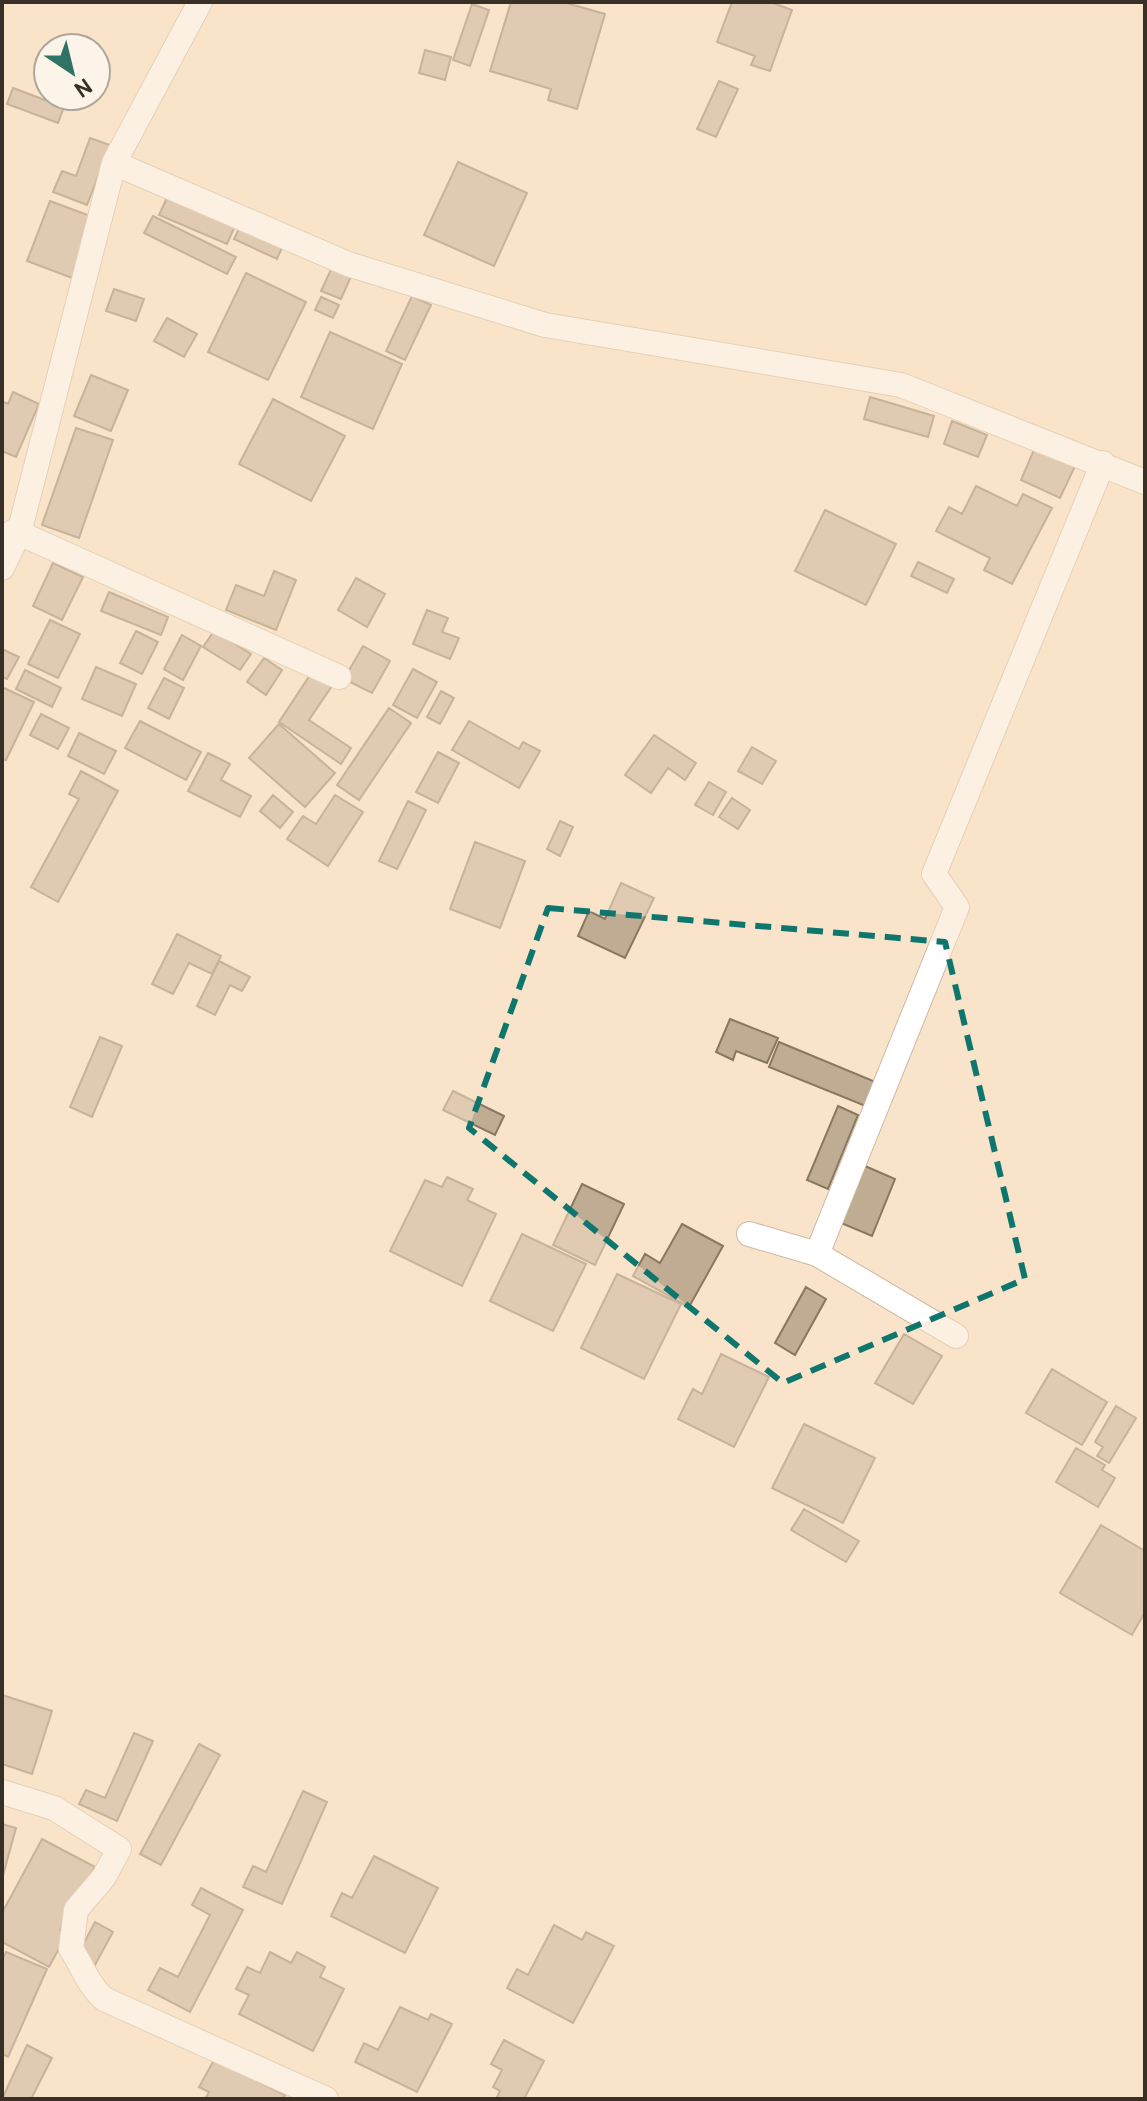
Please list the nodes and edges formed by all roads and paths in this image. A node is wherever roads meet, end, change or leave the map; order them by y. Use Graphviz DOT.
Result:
graph roads {
  1 [pos="200,2"];
  2 [pos="114,163"];
  3 [pos="1103,463"];
  4 [pos="1145,482"];
  5 [pos="11,538"];
  6 [pos="2,568"];
  7 [pos="339,677"];
  8 [pos="749,1234"];
  9 [pos="817,1254"];
  10 [pos="956,1336"];
  11 [pos="2,1792"];
  12 [pos="326,2099"];
  1 -- 2 [label="street"];
  2 -- 3 [label="street"];
  2 -- 5 [label="street"];
  3 -- 4 [label="street"];
  3 -- 9 [label="street"];
  5 -- 6 [label="street"];
  5 -- 7 [label="street"];
  8 -- 9 [label="street"];
  9 -- 10 [label="street"];
  11 -- 12 [label="street"];
}
